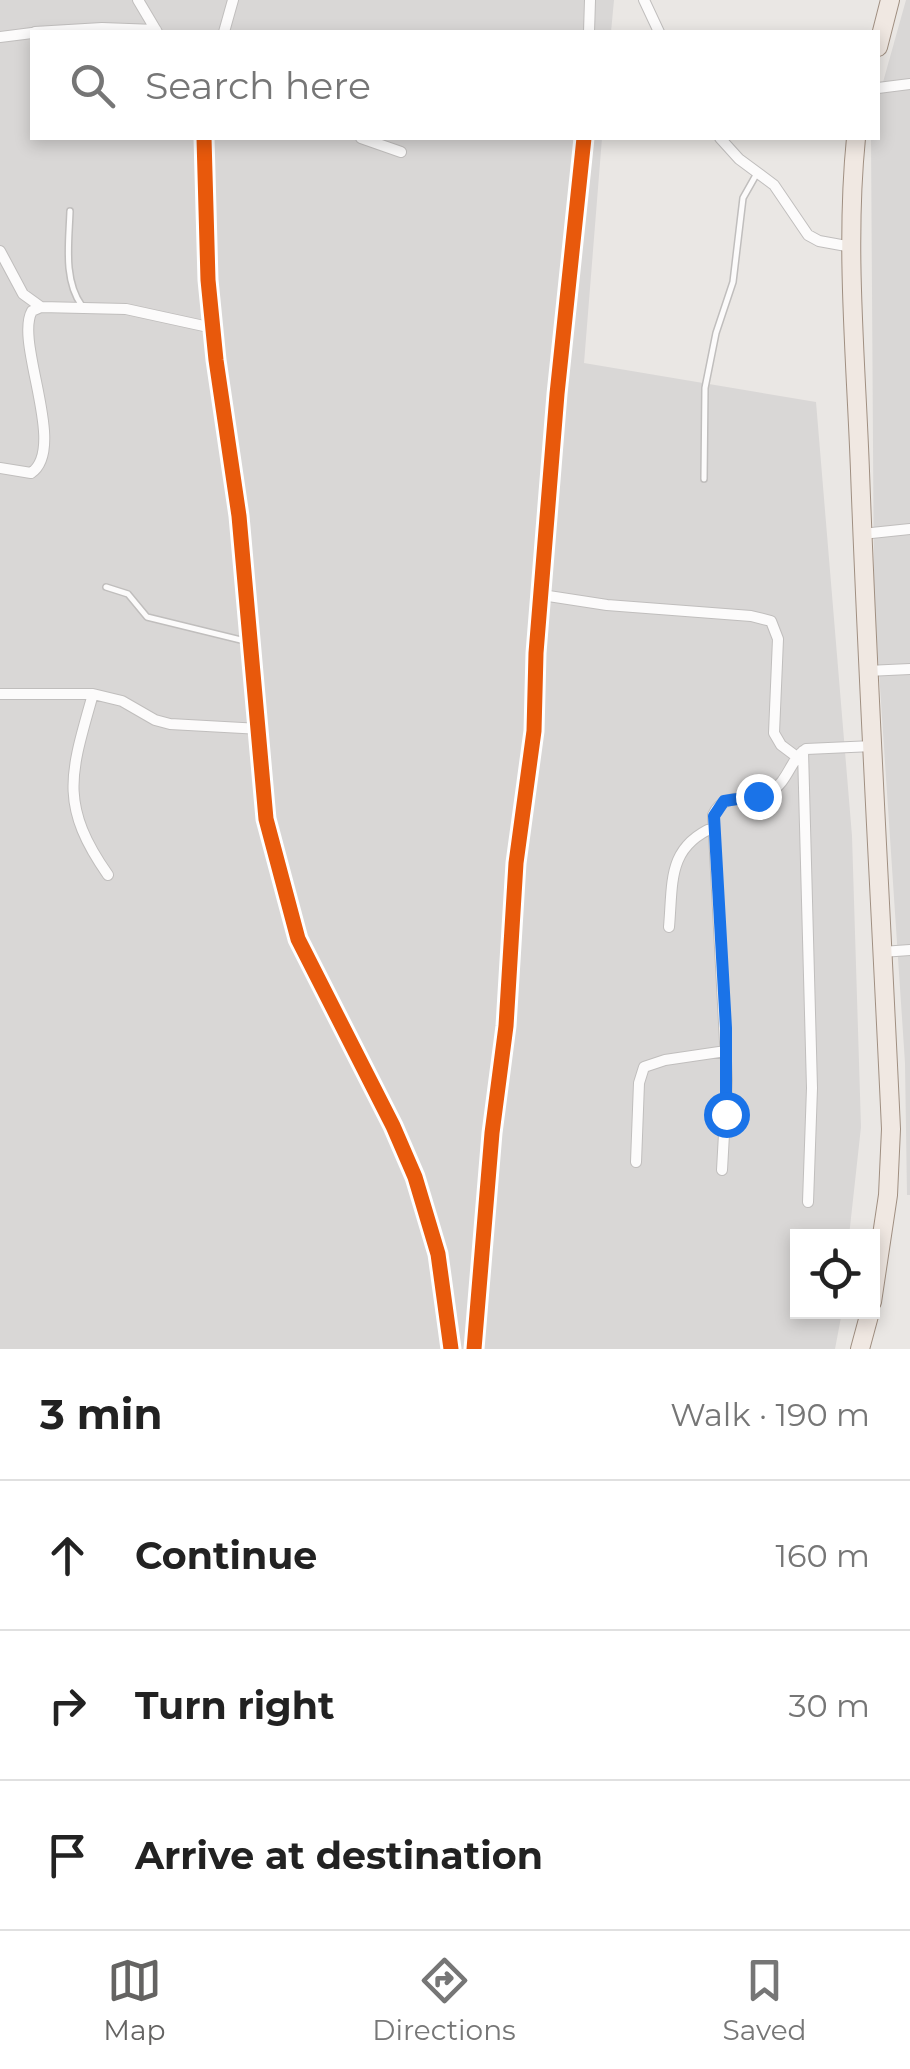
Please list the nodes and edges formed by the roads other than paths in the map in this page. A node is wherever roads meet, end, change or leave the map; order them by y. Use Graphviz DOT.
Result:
graph roads {
  1 [pos="138,0"];
  2 [pos="233,0"];
  3 [pos="590,0"];
  4 [pos="644,0"];
  5 [pos="890,0"];
  6 [pos="75,30"];
  7 [pos="139,30"];
  8 [pos="156,30"];
  9 [pos="225,30"];
  10 [pos="589,30"];
  11 [pos="658,30"];
  12 [pos="30,33"];
  13 [pos="0,36"];
  14 [pos="880,39"];
  15 [pos="910,84"];
  16 [pos="880,88"];
  17 [pos="204,140"];
  18 [pos="367,140"];
  19 [pos="584,140"];
  20 [pos="722,140"];
  21 [pos="856,140"];
  22 [pos="400,152"];
  23 [pos="758,173"];
  24 [pos="70,212"];
  25 [pos="852,247"];
  26 [pos="0,251"];
  27 [pos="41,307"];
  28 [pos="84,308"];
  29 [pos="212,328"];
  30 [pos="0,468"];
  31 [pos="704,479"];
  32 [pos="910,529"];
  33 [pos="862,534"];
  34 [pos="106,586"];
  35 [pos="542,594"];
  36 [pos="252,643"];
  37 [pos="910,669"];
  38 [pos="868,671"];
  39 [pos="0,694"];
  40 [pos="92,694"];
  41 [pos="259,729"];
  42 [pos="873,746"];
  43 [pos="800,754"];
  44 [pos="714,826"];
  45 [pos="108,875"];
  46 [pos="668,927"];
  47 [pos="910,950"];
  48 [pos="881,952"];
  49 [pos="726,1051"];
  50 [pos="636,1162"];
  51 [pos="722,1170"];
  52 [pos="808,1202"];
  53 [pos="880,1251"];
  54 [pos="868,1319"];
  55 [pos="452,1349"];
  56 [pos="474,1349"];
  57 [pos="860,1349"];
  1 -- 8 [label="street"];
  2 -- 9 [label="street"];
  3 -- 10 [label="street"];
  4 -- 11 [label="street"];
  5 -- 14 [label="main road"];
  6 -- 7 [label="street"];
  12 -- 13 [label="street"];
  15 -- 16 [label="street"];
  17 -- 29 [label="street"];
  18 -- 22 [label="street"];
  19 -- 35 [label="street"];
  20 -- 23 [label="street"];
  21 -- 25 [label="main road"];
  23 -- 25 [label="street"];
  23 -- 31 [label="lane"];
  24 -- 28 [label="lane"];
  25 -- 33 [label="main road"];
  26 -- 27 [label="street"];
  27 -- 28 [label="street"];
  27 -- 30 [label="street"];
  28 -- 29 [label="street"];
  29 -- 36 [label="street"];
  32 -- 33 [label="street"];
  33 -- 38 [label="main road"];
  34 -- 36 [label="lane"];
  35 -- 43 [label="street"];
  35 -- 56 [label="street"];
  36 -- 41 [label="street"];
  37 -- 38 [label="street"];
  38 -- 42 [label="main road"];
  39 -- 40 [label="street"];
  40 -- 41 [label="street"];
  40 -- 45 [label="street"];
  41 -- 55 [label="street"];
  42 -- 43 [label="street"];
  42 -- 48 [label="main road"];
  43 -- 44 [label="street"];
  43 -- 52 [label="street"];
  44 -- 46 [label="street"];
  44 -- 49 [label="street"];
  47 -- 48 [label="street"];
  48 -- 53 [label="main road"];
  49 -- 50 [label="street"];
  49 -- 51 [label="street"];
  54 -- 57 [label="main road"];
}
